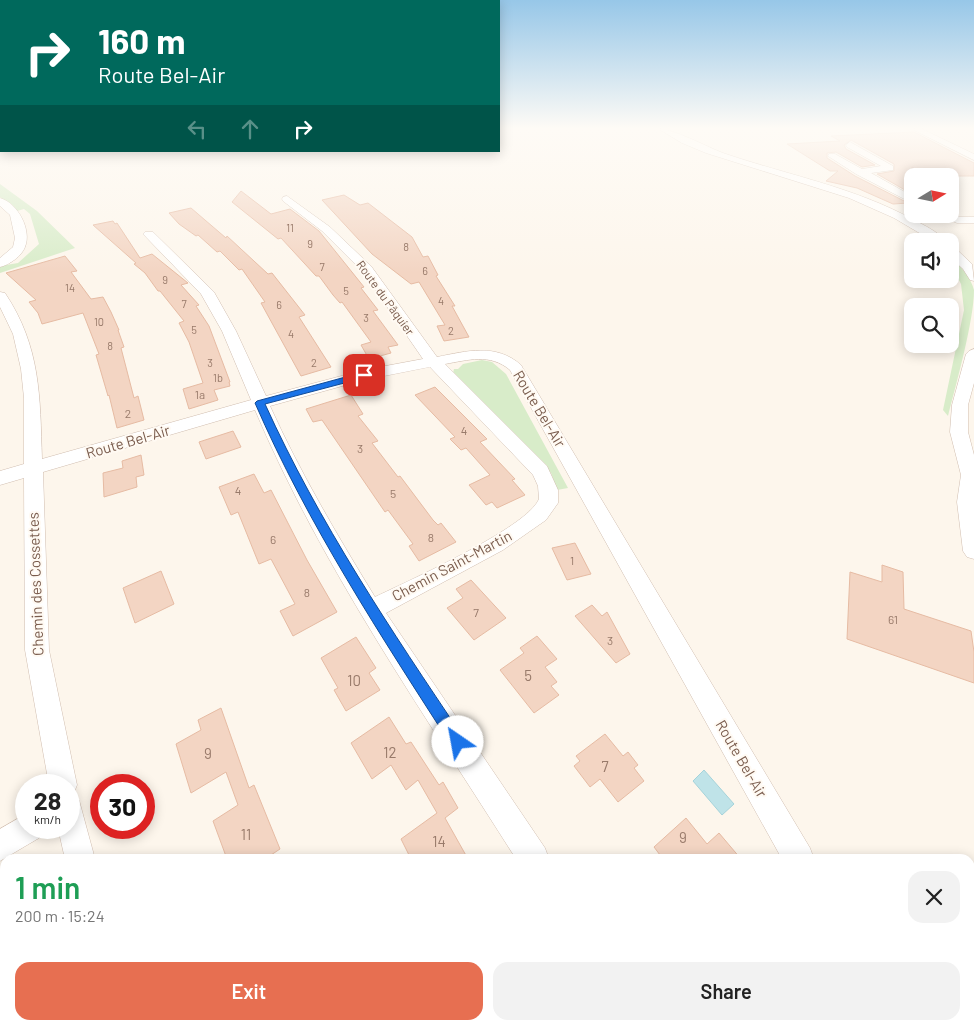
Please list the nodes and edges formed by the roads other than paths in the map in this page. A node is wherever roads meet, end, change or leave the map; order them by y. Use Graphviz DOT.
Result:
graph roads {
  1 [pos="792,177"];
  2 [pos="869,177"];
  3 [pos="894,191"];
  4 [pos="904,196"];
  5 [pos="286,199"];
  6 [pos="864,199"];
  7 [pos="0,201"];
  8 [pos="959,220"];
  9 [pos="974,220"];
  10 [pos="927,233"];
  11 [pos="150,234"];
  12 [pos="959,254"];
  13 [pos="974,255"];
  14 [pos="959,259"];
  15 [pos="0,263"];
  16 [pos="974,277"];
  17 [pos="0,296"];
  18 [pos="974,354"];
  19 [pos="434,362"];
  20 [pos="260,403"];
  21 [pos="971,463"];
  22 [pos="32,470"];
  23 [pos="0,478"];
  24 [pos="974,551"];
  25 [pos="371,610"];
  26 [pos="61,774"];
  27 [pos="15,837"];
  28 [pos="76,839"];
  29 [pos="0,846"];
  30 [pos="79,854"];
  31 [pos="531,854"];
  32 [pos="796,854"];
  1 -- 6 [label="street"];
  2 -- 3 [label="street"];
  3 -- 4 [label="street"];
  3 -- 6 [label="street"];
  5 -- 19 [label="street, Route du Pâquier"];
  6 -- 10 [label="street"];
  7 -- 15 [label="street"];
  8 -- 9 [label="street"];
  11 -- 20 [label="street"];
  12 -- 13 [label="street"];
  14 -- 16 [label="street"];
  17 -- 22 [label="street"];
  18 -- 21 [label="street"];
  19 -- 20 [label="street, Route Bel-Air"];
  19 -- 25 [label="street, Chemin Saint-Martin"];
  19 -- 32 [label="street, Route Bel-Air"];
  20 -- 22 [label="street, Route Bel-Air"];
  20 -- 25 [label="street"];
  21 -- 24 [label="street"];
  22 -- 23 [label="street, Route Bel-Air"];
  22 -- 26 [label="street, Chemin des Cossettes"];
  25 -- 31 [label="street"];
  27 -- 29 [label="street"];
  28 -- 30 [label="street"];
}
